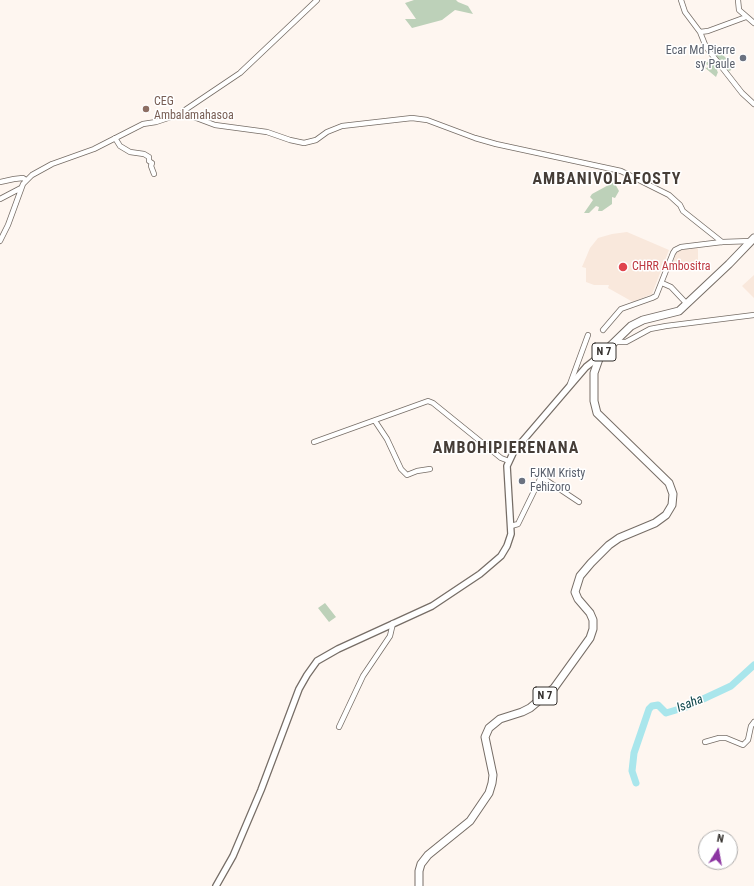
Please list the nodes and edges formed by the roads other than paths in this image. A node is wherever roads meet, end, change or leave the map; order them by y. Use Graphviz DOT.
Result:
graph roads {
  1 [pos="317,0"];
  2 [pos="681,0"];
  3 [pos="738,0"];
  4 [pos="746,17"];
  5 [pos="754,22"];
  6 [pos="700,32"];
  7 [pos="754,104"];
  8 [pos="183,113"];
  9 [pos="115,138"];
  10 [pos="154,174"];
  11 [pos="26,180"];
  12 [pos="0,182"];
  13 [pos="21,188"];
  14 [pos="0,198"];
  15 [pos="752,239"];
  16 [pos="0,240"];
  17 [pos="722,242"];
  18 [pos="662,283"];
  19 [pos="687,304"];
  20 [pos="754,315"];
  21 [pos="603,330"];
  22 [pos="588,335"];
  23 [pos="616,342"];
  24 [pos="600,356"];
  25 [pos="570,385"];
  26 [pos="374,421"];
  27 [pos="314,442"];
  28 [pos="509,461"];
  29 [pos="430,469"];
  30 [pos="579,502"];
  31 [pos="511,526"];
  32 [pos="393,624"];
  33 [pos="754,722"];
  34 [pos="339,727"];
  35 [pos="706,742"];
  36 [pos="216,886"];
  37 [pos="419,886"];
  1 -- 8 [label="street"];
  2 -- 6 [label="street"];
  3 -- 4 [label="street"];
  4 -- 5 [label="street"];
  4 -- 6 [label="street"];
  6 -- 7 [label="street"];
  8 -- 9 [label="street"];
  8 -- 17 [label="street"];
  9 -- 10 [label="street"];
  9 -- 11 [label="street"];
  11 -- 12 [label="street"];
  11 -- 13 [label="street"];
  13 -- 14 [label="street"];
  13 -- 16 [label="street"];
  15 -- 17 [label="street"];
  15 -- 19 [label="main road, N 7"];
  17 -- 18 [label="street"];
  18 -- 19 [label="street"];
  18 -- 21 [label="street"];
  19 -- 23 [label="main road, N 7"];
  20 -- 23 [label="street"];
  22 -- 25 [label="street"];
  23 -- 24 [label="main road, N 7"];
  24 -- 25 [label="street"];
  24 -- 37 [label="main road, N 7"];
  25 -- 28 [label="street"];
  26 -- 27 [label="street"];
  26 -- 28 [label="street"];
  26 -- 29 [label="street"];
  28 -- 31 [label="street"];
  30 -- 31 [label="street"];
  31 -- 32 [label="street"];
  32 -- 34 [label="street"];
  32 -- 36 [label="street"];
  33 -- 35 [label="street"];
}
